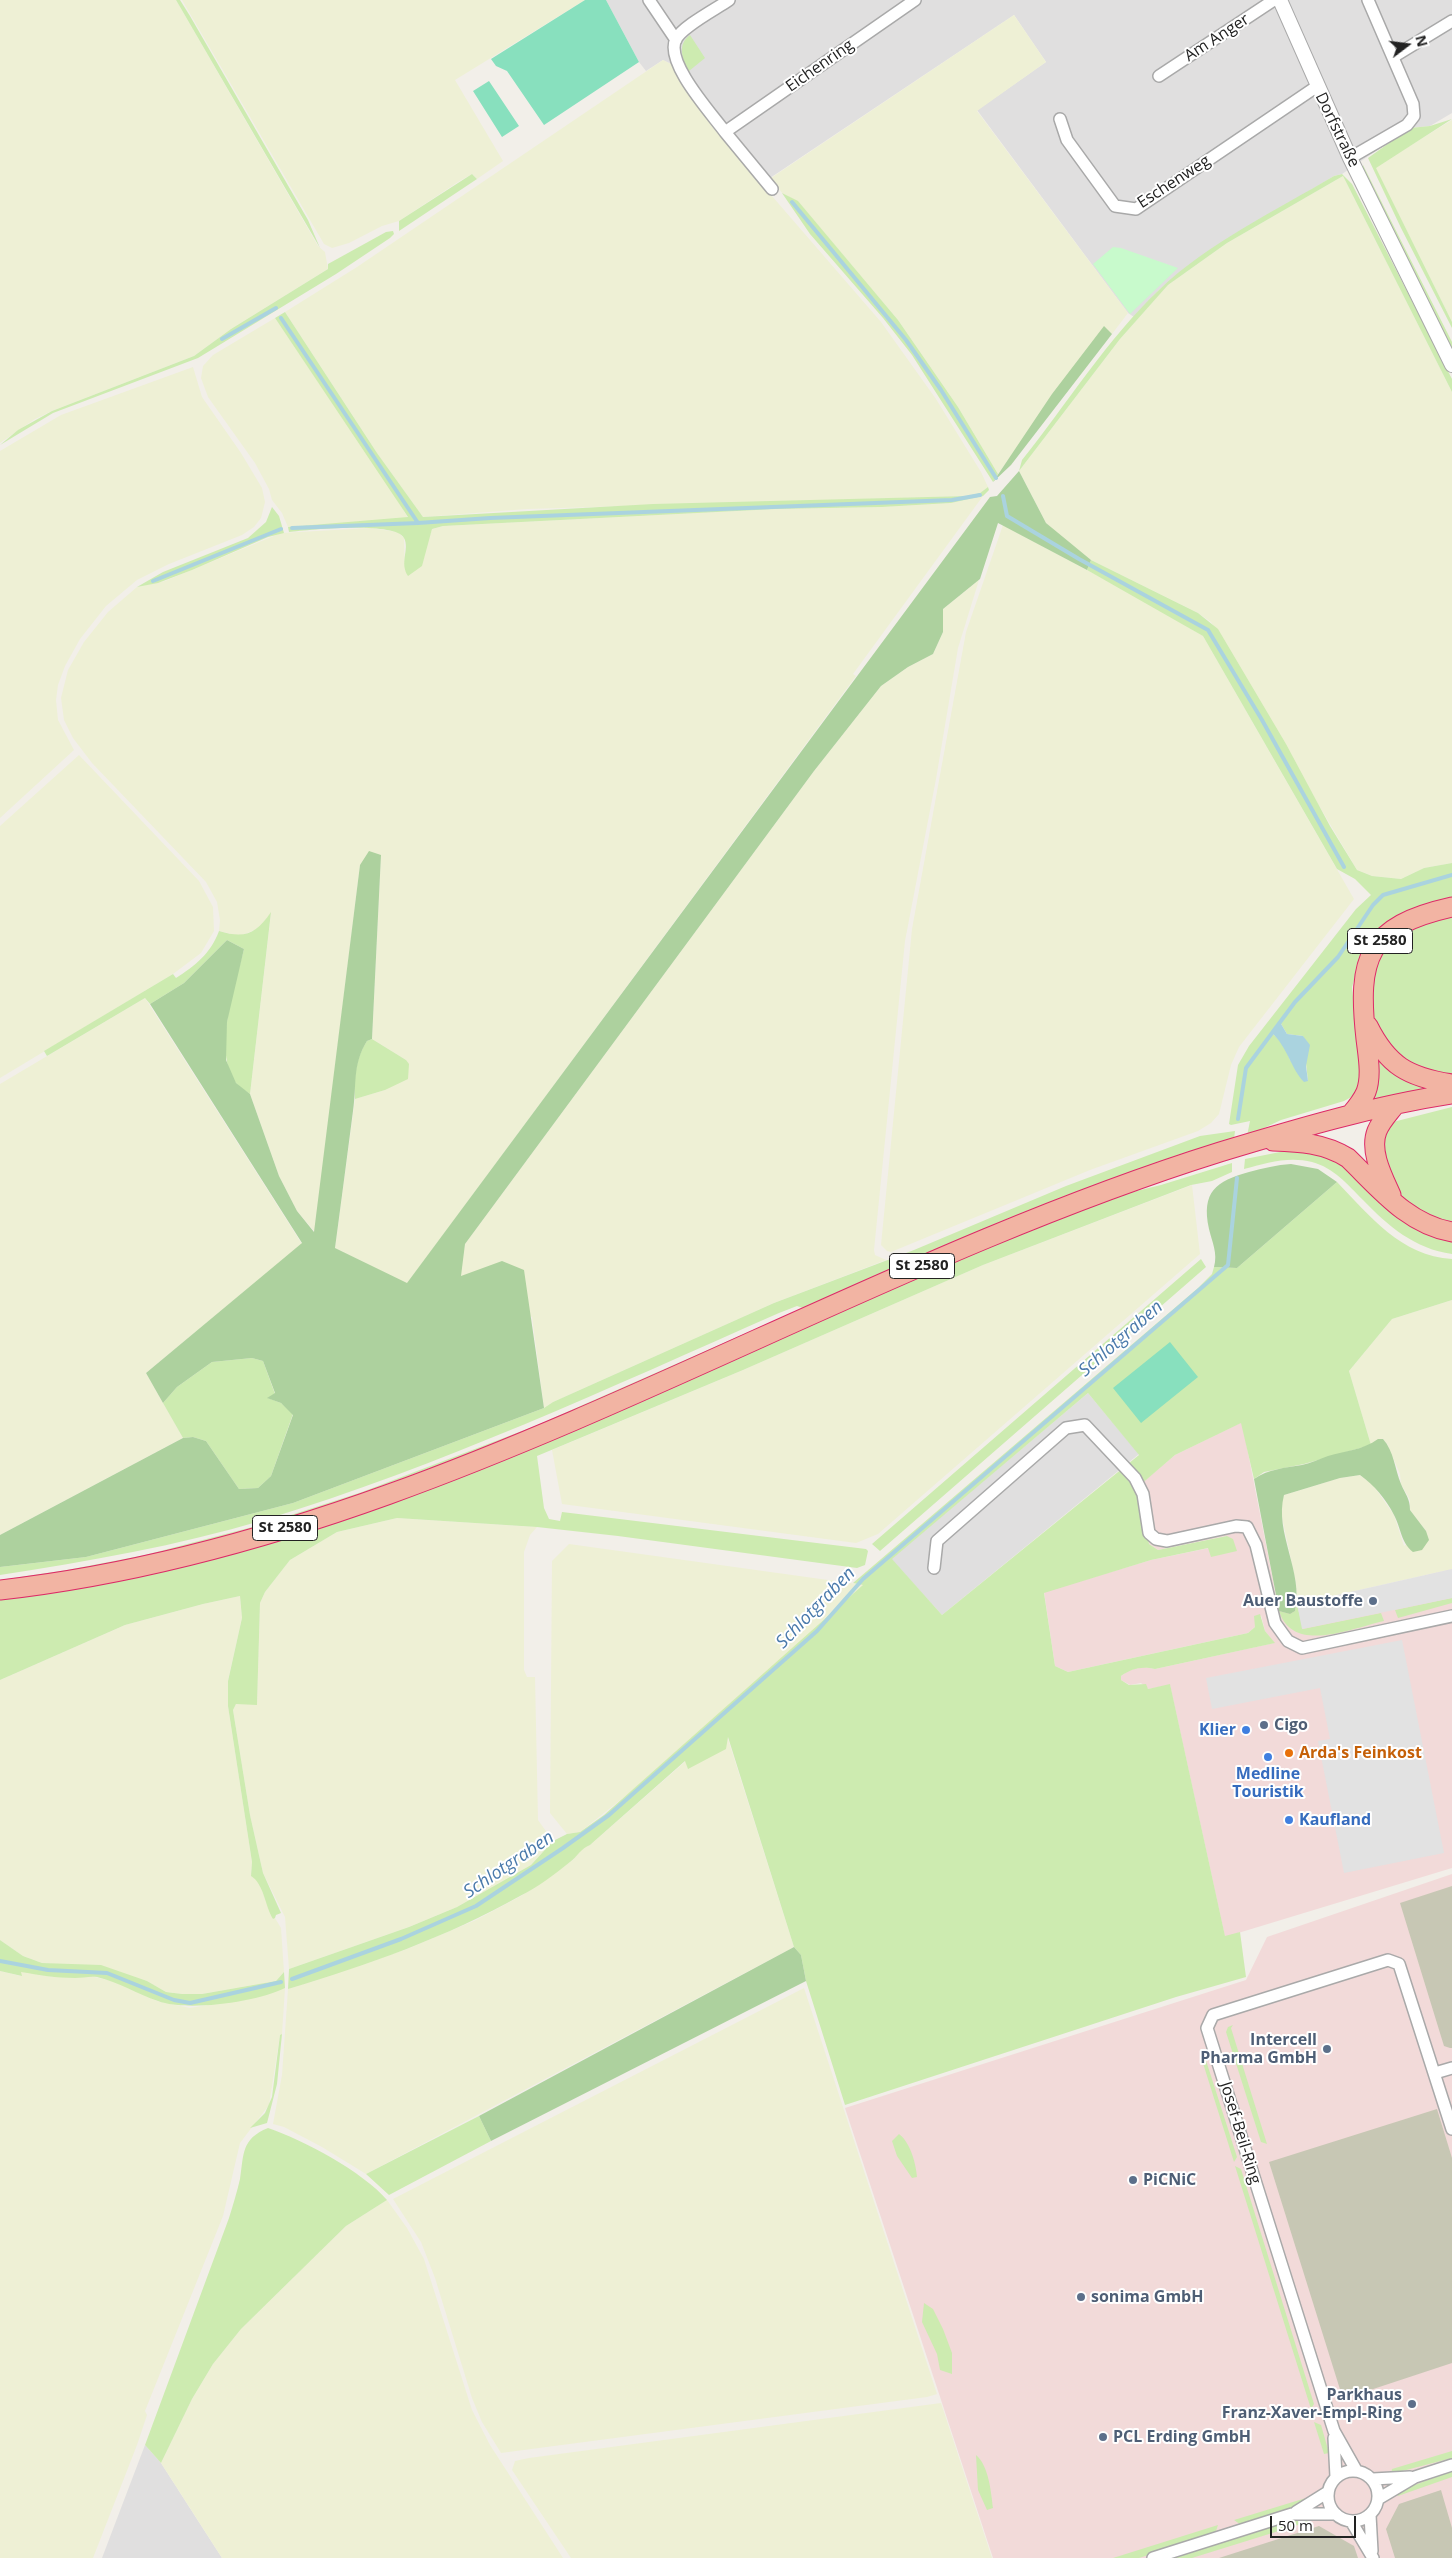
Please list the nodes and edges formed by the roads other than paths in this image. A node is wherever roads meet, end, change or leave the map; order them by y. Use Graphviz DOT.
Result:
graph roads {
  1 [pos="649,0"];
  2 [pos="729,0"];
  3 [pos="914,0"];
  4 [pos="1274,0"];
  5 [pos="1280,0"];
  6 [pos="1368,0"];
  7 [pos="1452,21"];
  8 [pos="676,40"];
  9 [pos="1393,58"];
  10 [pos="1159,76"];
  11 [pos="1316,87"];
  12 [pos="1060,119"];
  13 [pos="725,132"];
  14 [pos="1350,158"];
  15 [pos="772,189"];
  16 [pos="1452,365"];
  17 [pos="1452,907"];
  18 [pos="1363,1017"];
  19 [pos="1452,1084"];
  20 [pos="1452,1094"];
  21 [pos="1396,1105"];
  22 [pos="1351,1114"];
  23 [pos="1256,1141"];
  24 [pos="1395,1203"];
  25 [pos="1452,1232"];
  26 [pos="934,1568"];
  27 [pos="0,1590"];
  28 [pos="1452,1616"];
  29 [pos="1452,2068"];
  30 [pos="1434,2073"];
  31 [pos="1452,2129"];
  32 [pos="1334,2432"];
  33 [pos="1452,2465"];
  34 [pos="1356,2470"];
  35 [pos="1336,2477"];
  36 [pos="1415,2477"];
  37 [pos="1373,2479"];
  38 [pos="1328,2492"];
  39 [pos="1378,2499"];
  40 [pos="1292,2514"];
  41 [pos="1336,2514"];
  42 [pos="1370,2515"];
  43 [pos="1351,2521"];
  44 [pos="1372,2557"];
  45 [pos="1153,2558"];
  1 -- 8 [label="street"];
  2 -- 8 [label="street"];
  3 -- 13 [label="street, Eichenring"];
  4 -- 10 [label="street, Am Anger"];
  5 -- 11 [label="street, Dorfstraße"];
  6 -- 9 [label="street"];
  7 -- 9 [label="street"];
  8 -- 13 [label="street"];
  9 -- 14 [label="street"];
  11 -- 12 [label="street, Eschenweg"];
  11 -- 14 [label="street, Dorfstraße"];
  13 -- 15 [label="street"];
  14 -- 16 [label="street, Dorfstraße"];
  17 -- 18 [label="highway, St 2580"];
  18 -- 19 [label="highway, St 2580"];
  18 -- 22 [label="highway, St 2580"];
  20 -- 21 [label="highway, St 2580"];
  21 -- 22 [label="highway, St 2580"];
  21 -- 24 [label="highway, St 2580"];
  22 -- 23 [label="highway, St 2580"];
  23 -- 24 [label="highway, St 2580"];
  23 -- 27 [label="highway, St 2580"];
  24 -- 25 [label="highway, St 2580"];
  26 -- 28 [label="street"];
  29 -- 30 [label="street"];
  30 -- 31 [label="street, Josef-Beil-Ring"];
  30 -- 32 [label="street, Josef-Beil-Ring"];
  32 -- 34 [label="street, Josef-Beil-Ring"];
  32 -- 35 [label="street, Josef-Beil-Ring"];
  33 -- 36 [label="street"];
  34 -- 35 [label="street"];
  34 -- 37 [label="street"];
  35 -- 38 [label="street"];
  36 -- 37 [label="street"];
  36 -- 39 [label="street"];
  37 -- 39 [label="street"];
  38 -- 40 [label="street"];
  38 -- 41 [label="street"];
  39 -- 42 [label="street"];
  40 -- 41 [label="street"];
  40 -- 45 [label="street"];
  41 -- 43 [label="street"];
  42 -- 43 [label="street"];
  42 -- 44 [label="street"];
  43 -- 44 [label="street"];
}
